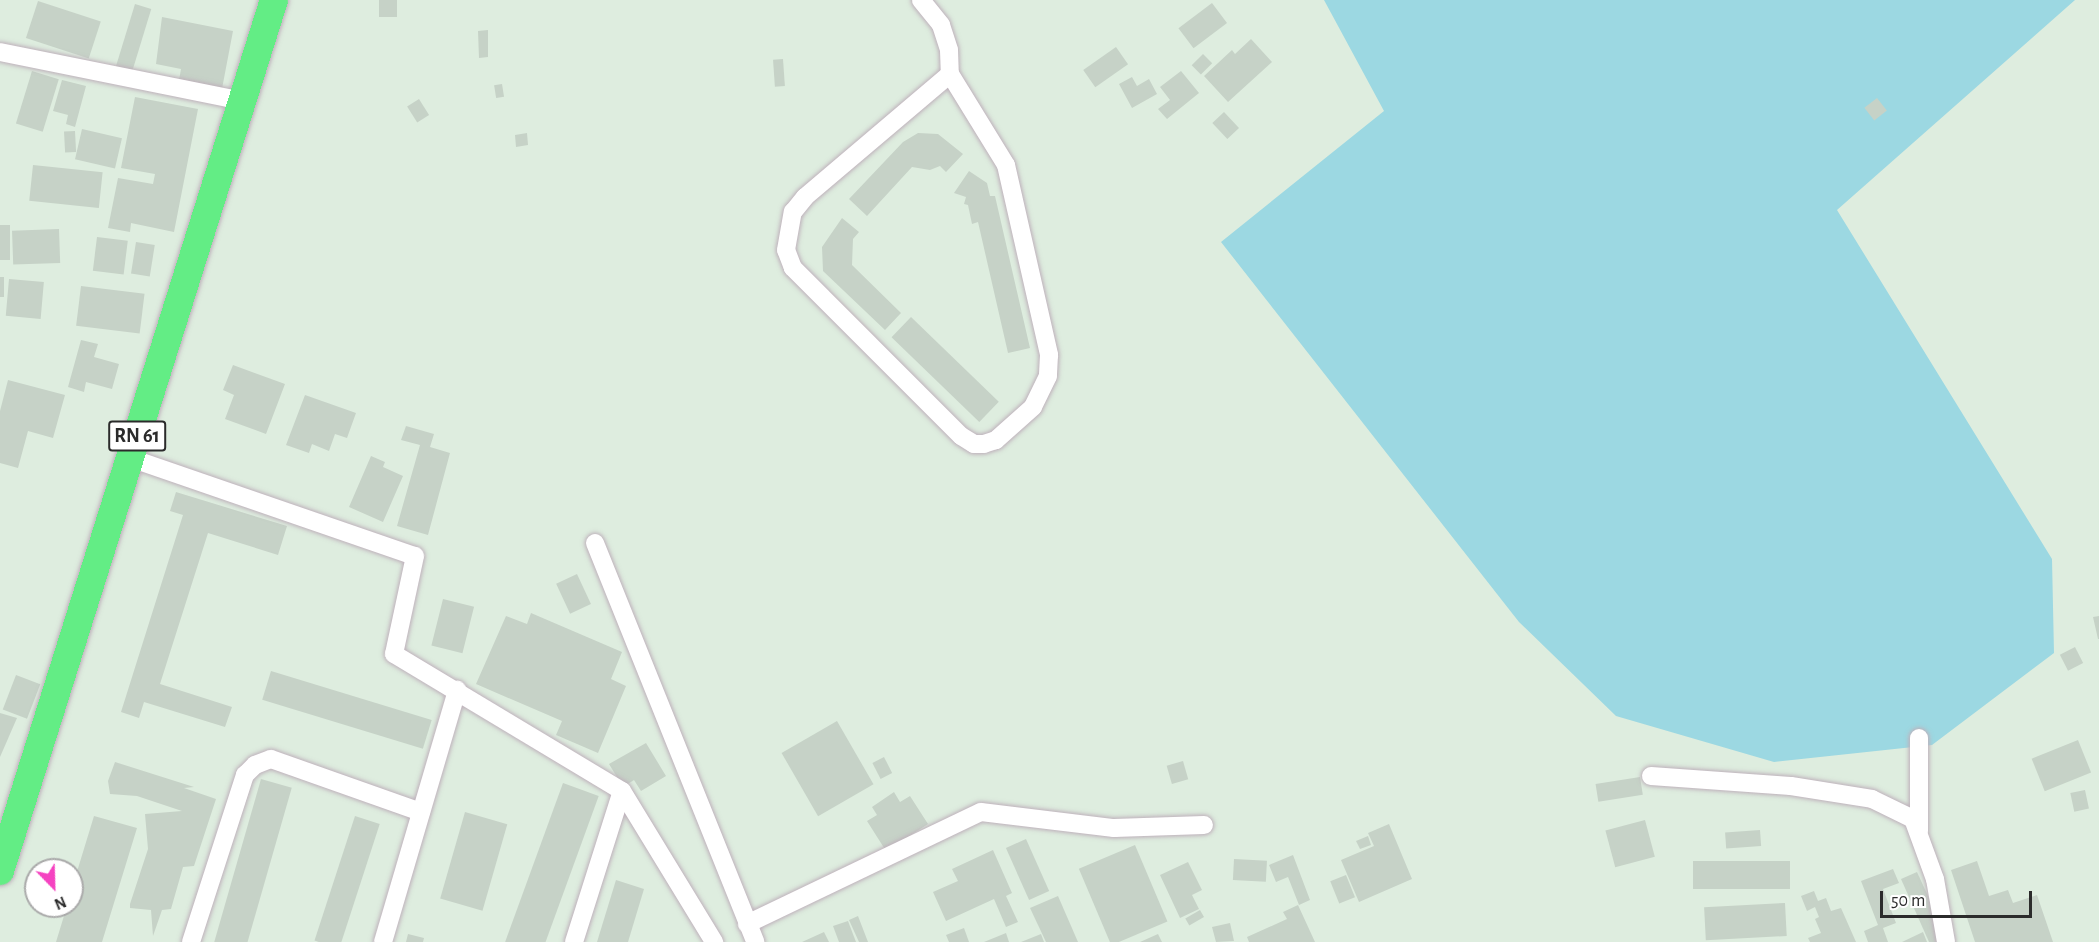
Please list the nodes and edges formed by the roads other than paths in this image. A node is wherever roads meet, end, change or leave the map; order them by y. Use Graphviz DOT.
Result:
graph roads {
  1 [pos="274,0"];
  2 [pos="921,0"];
  3 [pos="0,52"];
  4 [pos="950,74"];
  5 [pos="242,101"];
  6 [pos="130,458"];
  7 [pos="595,543"];
  8 [pos="457,690"];
  9 [pos="1919,738"];
  10 [pos="1651,776"];
  11 [pos="622,791"];
  12 [pos="421,812"];
  13 [pos="1204,825"];
  14 [pos="1919,836"];
  15 [pos="0,871"];
  16 [pos="747,924"];
  17 [pos="191,942"];
  18 [pos="383,942"];
  19 [pos="574,942"];
  20 [pos="714,942"];
  21 [pos="755,942"];
  22 [pos="1946,942"];
  1 -- 5 [label="main road, RN 61"];
  2 -- 4 [label="street"];
  3 -- 5 [label="street"];
  4 -- 4 [label="street"];
  5 -- 6 [label="main road, RN 61"];
  6 -- 8 [label="street"];
  6 -- 15 [label="main road, RN 61"];
  7 -- 16 [label="street"];
  8 -- 11 [label="street"];
  8 -- 12 [label="street"];
  9 -- 14 [label="street"];
  10 -- 14 [label="street"];
  11 -- 19 [label="street"];
  11 -- 20 [label="street"];
  12 -- 17 [label="street"];
  12 -- 18 [label="street"];
  13 -- 16 [label="street"];
  14 -- 22 [label="street"];
  16 -- 21 [label="street"];
}
